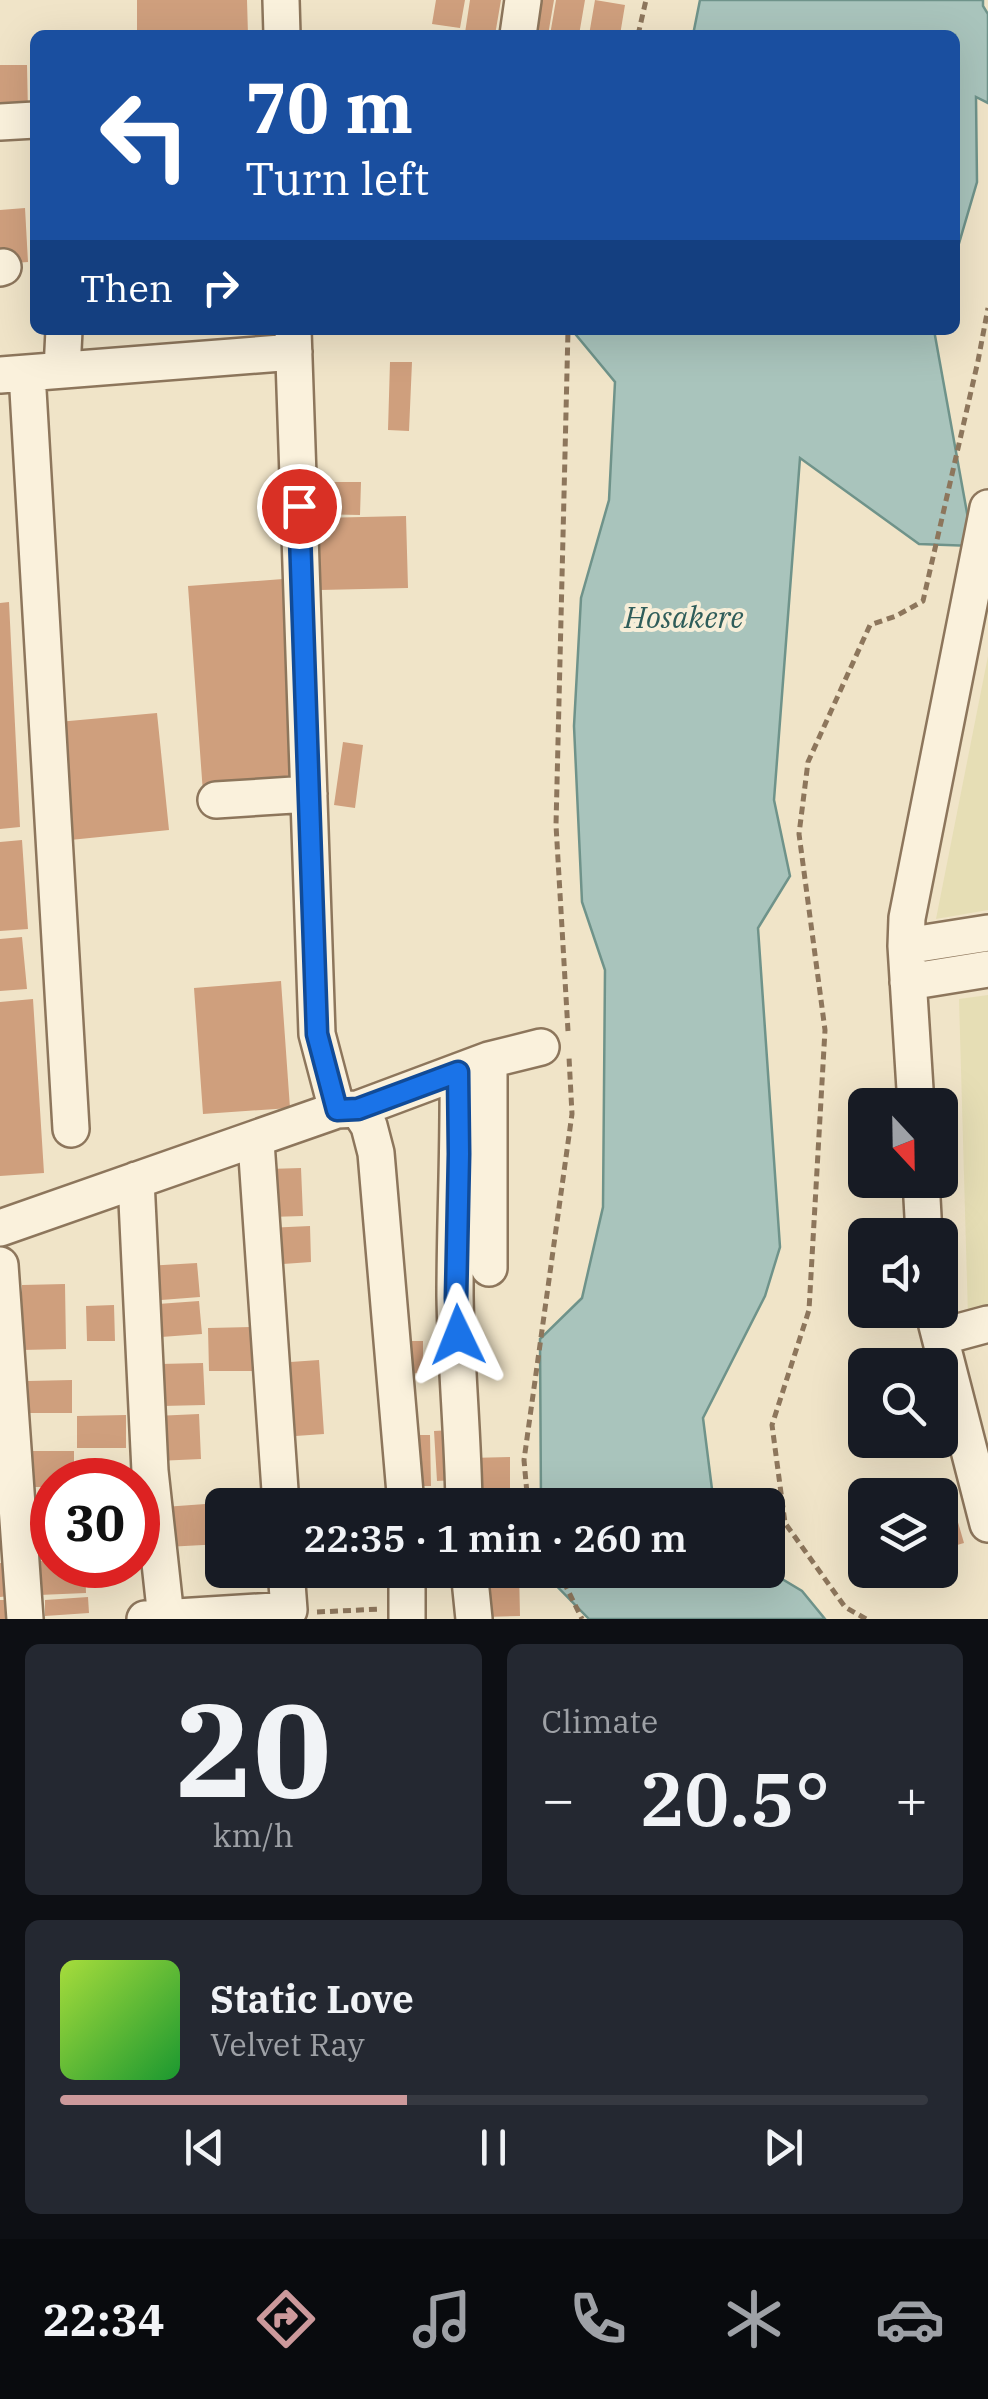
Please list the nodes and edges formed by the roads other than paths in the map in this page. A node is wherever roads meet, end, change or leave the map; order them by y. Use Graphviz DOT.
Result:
graph roads {
  1 [pos="281,0"];
  2 [pos="524,0"];
  3 [pos="282,30"];
  4 [pos="519,30"];
  5 [pos="30,120"];
  6 [pos="0,122"];
  7 [pos="64,335"];
  8 [pos="293,341"];
  9 [pos="62,370"];
  10 [pos="13,374"];
  11 [pos="988,508"];
  12 [pos="309,794"];
  13 [pos="216,800"];
  14 [pos="988,932"];
  15 [pos="906,946"];
  16 [pos="988,969"];
  17 [pos="908,982"];
  18 [pos="559,1047"];
  19 [pos="474,1066"];
  20 [pos="915,1088"];
  21 [pos="347,1109"];
  22 [pos="71,1129"];
  23 [pos="259,1138"];
  24 [pos="136,1180"];
  25 [pos="0,1228"];
  26 [pos="0,1265"];
  27 [pos="489,1268"];
  28 [pos="958,1324"];
  29 [pos="988,1324"];
  30 [pos="938,1328"];
  31 [pos="979,1460"];
  32 [pos="281,1488"];
  33 [pos="405,1488"];
  34 [pos="464,1488"];
  35 [pos="988,1524"];
  36 [pos="287,1588"];
  37 [pos="407,1588"];
  38 [pos="470,1588"];
  39 [pos="407,1617"];
  40 [pos="156,1618"];
  41 [pos="25,1619"];
  42 [pos="474,1619"];
  1 -- 3 [label="street"];
  2 -- 4 [label="street"];
  5 -- 6 [label="street"];
  7 -- 9 [label="street"];
  8 -- 9 [label="street"];
  8 -- 12 [label="street"];
  9 -- 10 [label="street"];
  10 -- 22 [label="street"];
  11 -- 15 [label="street"];
  12 -- 13 [label="street"];
  12 -- 21 [label="street"];
  14 -- 15 [label="street"];
  15 -- 17 [label="street"];
  16 -- 17 [label="street"];
  17 -- 20 [label="street"];
  18 -- 19 [label="street"];
  19 -- 21 [label="street"];
  19 -- 27 [label="street"];
  19 -- 34 [label="street"];
  21 -- 23 [label="street"];
  21 -- 33 [label="street"];
  23 -- 24 [label="street"];
  23 -- 32 [label="street"];
  24 -- 25 [label="street"];
  24 -- 40 [label="street"];
  26 -- 41 [label="street"];
  28 -- 29 [label="street"];
  30 -- 31 [label="street"];
  31 -- 35 [label="street"];
  36 -- 40 [label="street"];
  37 -- 39 [label="street"];
  38 -- 42 [label="street"];
}
